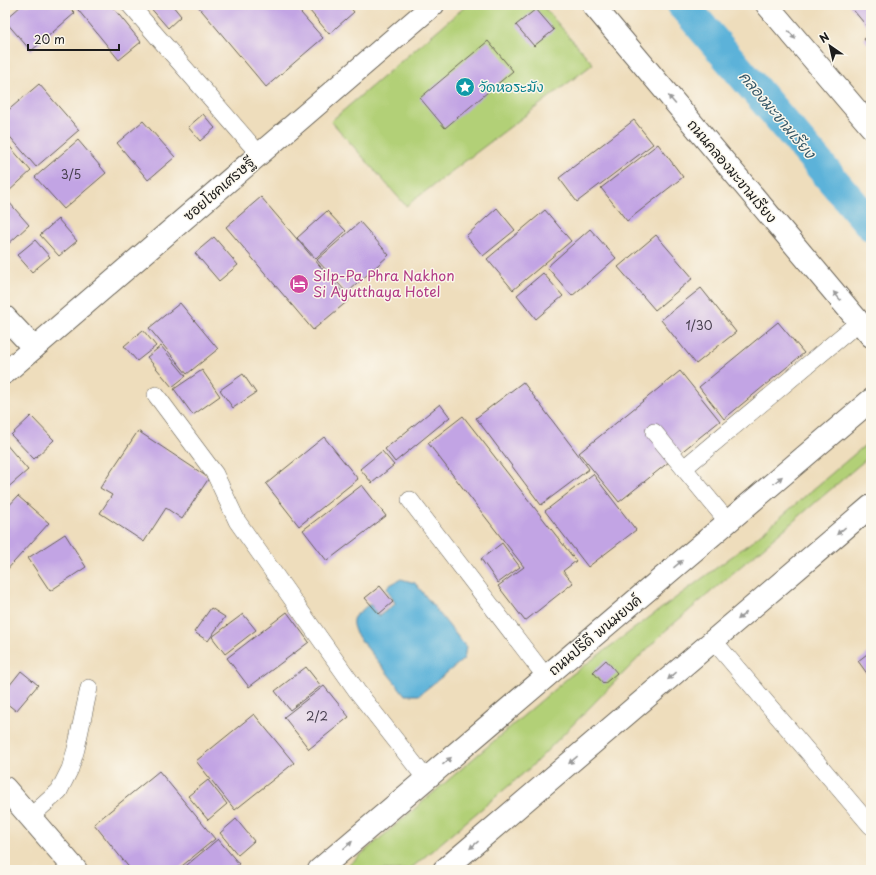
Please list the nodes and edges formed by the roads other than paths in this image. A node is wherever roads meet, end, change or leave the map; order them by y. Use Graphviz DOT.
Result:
graph roads {
  1 [pos="130,5"];
  2 [pos="433,5"];
  3 [pos="593,5"];
  4 [pos="767,5"];
  5 [pos="871,127"];
  6 [pos="259,154"];
  7 [pos="5,318"];
  8 [pos="865,329"];
  9 [pos="34,348"];
  10 [pos="5,373"];
  11 [pos="156,395"];
  12 [pos="871,400"];
  13 [pos="654,432"];
  14 [pos="684,468"];
  15 [pos="410,500"];
  16 [pos="871,506"];
  17 [pos="728,522"];
  18 [pos="713,640"];
  19 [pos="546,677"];
  20 [pos="89,688"];
  21 [pos="426,779"];
  22 [pos="5,788"];
  23 [pos="30,817"];
  24 [pos="871,826"];
  25 [pos="76,870"];
  26 [pos="318,870"];
  27 [pos="444,870"];
  1 -- 6 [label="lane"];
  2 -- 6 [label="street, ซอยโชคเศรษฐี"];
  8 -- 3 [label="street, ถนนคลองมะขามเรียง, one-way"];
  4 -- 5 [label="street, one-way"];
  6 -- 9 [label="street, ซอยโชคเศรษฐี"];
  7 -- 9 [label="street"];
  8 -- 14 [label="lane"];
  9 -- 10 [label="street, ซอยโชคเศรษฐี"];
  11 -- 21 [label="lane"];
  17 -- 12 [label="street, ถนนปรีดี พนมยงค์, one-way"];
  13 -- 14 [label="lane"];
  14 -- 17 [label="lane"];
  15 -- 19 [label="lane"];
  16 -- 18 [label="street, one-way"];
  19 -- 17 [label="street, ถนนปรีดี พนมยงค์, one-way"];
  18 -- 24 [label="lane"];
  18 -- 27 [label="street, one-way"];
  21 -- 19 [label="street, ถนนปรีดี พนมยงค์, one-way"];
  20 -- 23 [label="lane"];
  26 -- 21 [label="street, ถนนปรีดี พนมยงค์, one-way"];
  22 -- 23 [label="street"];
  23 -- 25 [label="street"];
}
